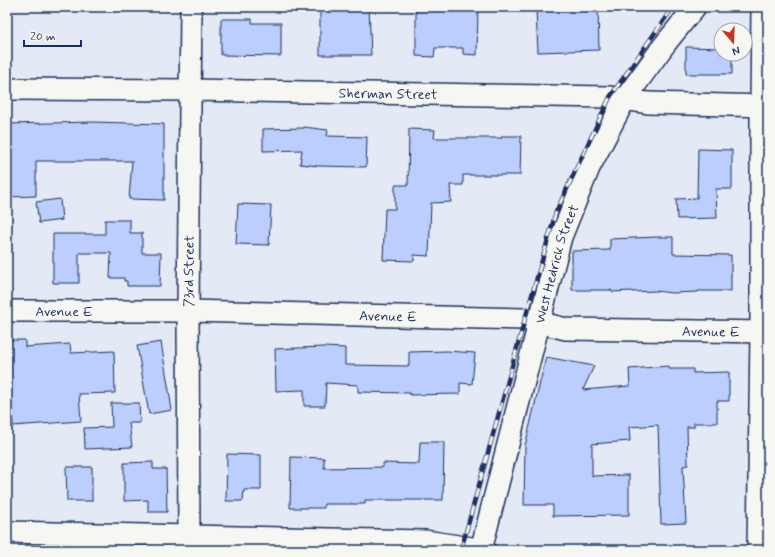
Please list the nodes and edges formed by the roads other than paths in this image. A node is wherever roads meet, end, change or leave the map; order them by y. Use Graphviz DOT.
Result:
graph roads {
  1 [pos="191,7"];
  2 [pos="695,7"];
  3 [pos="762,7"];
  4 [pos="7,89"];
  5 [pos="190,90"];
  6 [pos="625,99"];
  7 [pos="764,106"];
  8 [pos="7,311"];
  9 [pos="188,311"];
  10 [pos="539,322"];
  11 [pos="765,332"];
  12 [pos="7,532"];
  13 [pos="189,536"];
  14 [pos="481,550"];
  15 [pos="485,550"];
  16 [pos="758,550"];
  1 -- 5 [label="street, 73rd Street"];
  2 -- 6 [label="street, West Hedrick Street"];
  3 -- 7 [label="street"];
  4 -- 5 [label="street, Sherman Street"];
  5 -- 6 [label="street, Sherman Street"];
  5 -- 9 [label="street, 73rd Street"];
  6 -- 7 [label="street, Sherman Street"];
  6 -- 10 [label="street, West Hedrick Street"];
  7 -- 11 [label="street"];
  8 -- 9 [label="street, Avenue E"];
  9 -- 10 [label="street, Avenue E"];
  9 -- 13 [label="street, 73rd Street"];
  10 -- 11 [label="street, Avenue E"];
  10 -- 14 [label="street, West Hedrick Street"];
  11 -- 16 [label="street"];
  12 -- 13 [label="street"];
  13 -- 14 [label="street"];
  14 -- 15 [label="street"];
}
